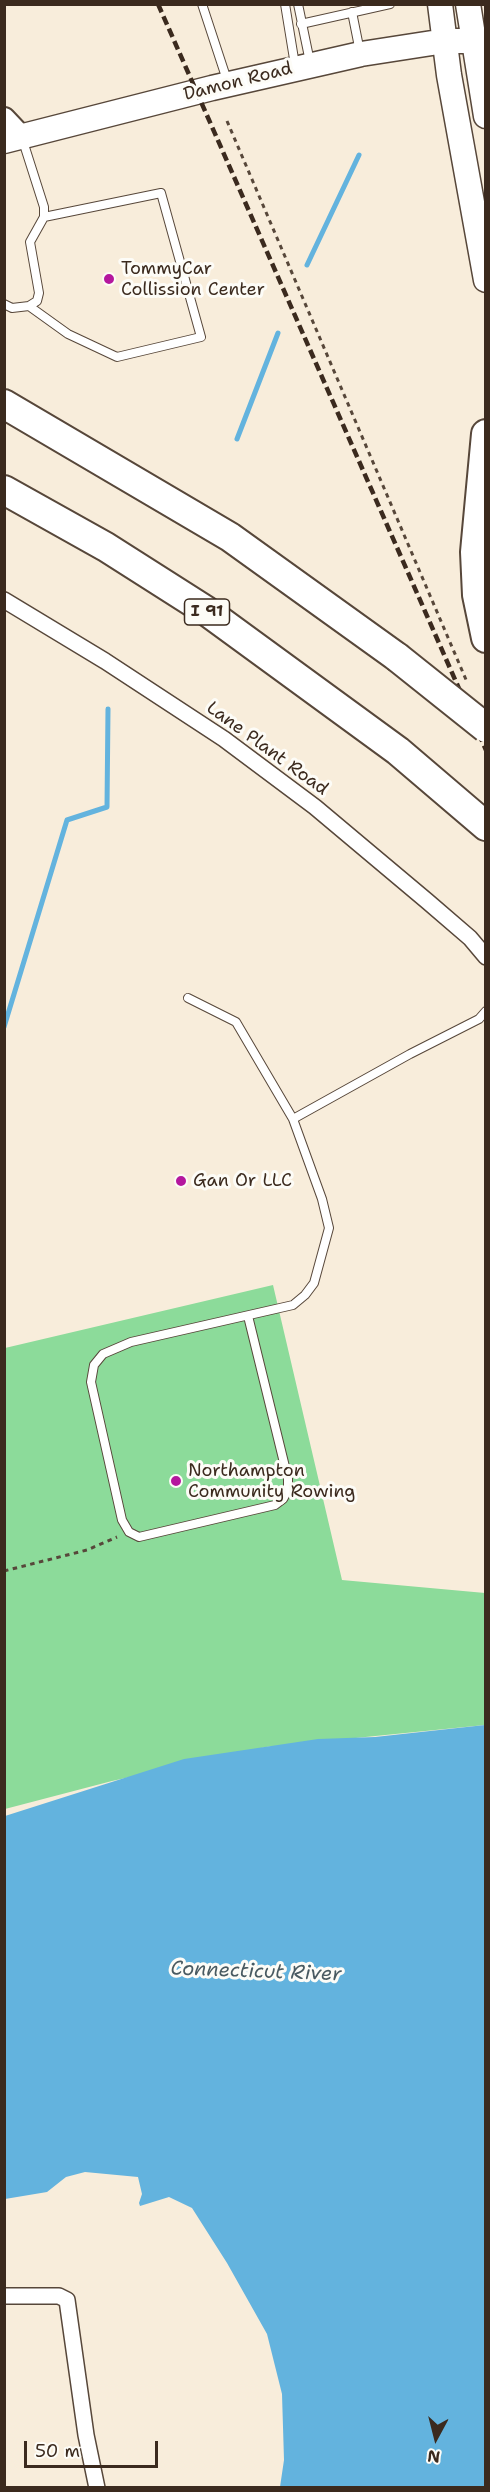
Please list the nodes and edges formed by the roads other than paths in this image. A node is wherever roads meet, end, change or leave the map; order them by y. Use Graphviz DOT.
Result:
graph roads {
  1 [pos="202,4"];
  2 [pos="285,4"];
  3 [pos="298,4"];
  4 [pos="390,4"];
  5 [pos="440,4"];
  6 [pos="468,4"];
  7 [pos="361,8"];
  8 [pos="352,12"];
  9 [pos="301,24"];
  10 [pos="480,40"];
  11 [pos="445,41"];
  12 [pos="361,54"];
  13 [pos="303,66"];
  14 [pos="228,84"];
  15 [pos="486,116"];
  16 [pos="4,119"];
  17 [pos="13,139"];
  18 [pos="45,217"];
  19 [pos="486,280"];
  20 [pos="4,304"];
  21 [pos="29,306"];
  22 [pos="4,404"];
  23 [pos="486,434"];
  24 [pos="4,490"];
  25 [pos="4,600"];
  26 [pos="486,638"];
  27 [pos="486,728"];
  28 [pos="486,826"];
  29 [pos="486,957"];
  30 [pos="188,998"];
  31 [pos="486,1011"];
  32 [pos="293,1119"];
  33 [pos="248,1316"];
  34 [pos="4,2296"];
  35 [pos="96,2487"];
  1 -- 14 [label="lane"];
  2 -- 13 [label="lane"];
  3 -- 9 [label="lane"];
  4 -- 7 [label="lane"];
  5 -- 11 [label="main road"];
  6 -- 10 [label="main road"];
  7 -- 8 [label="lane"];
  8 -- 9 [label="lane"];
  8 -- 12 [label="lane"];
  9 -- 13 [label="lane"];
  10 -- 11 [label="main road, Damon Road"];
  10 -- 15 [label="main road"];
  11 -- 12 [label="main road, Damon Road"];
  11 -- 19 [label="main road"];
  12 -- 13 [label="main road, Damon Road"];
  13 -- 14 [label="main road, Damon Road"];
  14 -- 17 [label="main road, Damon Road"];
  16 -- 17 [label="street"];
  17 -- 18 [label="lane"];
  18 -- 21 [label="lane"];
  18 -- 21 [label="lane"];
  20 -- 21 [label="lane"];
  22 -- 27 [label="highway, bridge"];
  23 -- 26 [label="highway"];
  24 -- 28 [label="highway, I 91"];
  25 -- 29 [label="street, Lane Plant Road"];
  30 -- 32 [label="lane"];
  31 -- 32 [label="lane"];
  32 -- 33 [label="lane"];
  33 -- 33 [label="lane"];
  34 -- 35 [label="street"];
}
